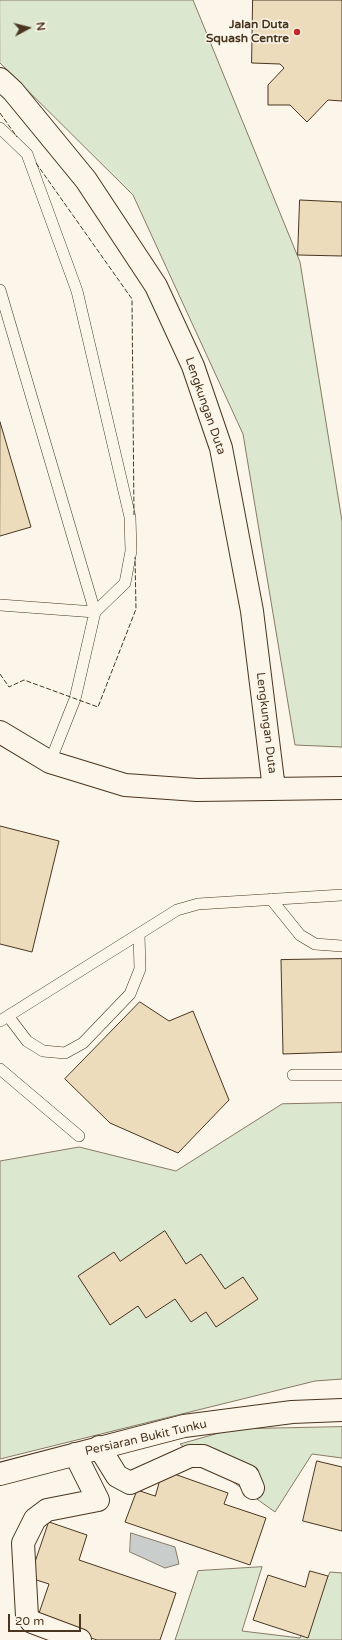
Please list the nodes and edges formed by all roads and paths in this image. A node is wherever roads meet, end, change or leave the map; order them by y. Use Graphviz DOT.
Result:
graph roads {
  1 [pos="0,79"];
  2 [pos="0,128"];
  3 [pos="0,290"];
  4 [pos="0,605"];
  5 [pos="95,612"];
  6 [pos="0,732"];
  7 [pos="50,762"];
  8 [pos="342,788"];
  9 [pos="274,789"];
  10 [pos="342,895"];
  11 [pos="271,899"];
  12 [pos="139,934"];
  13 [pos="342,946"];
  14 [pos="4,1019"];
  15 [pos="0,1069"];
  16 [pos="293,1075"];
  17 [pos="342,1075"];
  18 [pos="79,1136"];
  19 [pos="342,1410"];
  20 [pos="99,1447"];
  21 [pos="76,1454"];
  22 [pos="0,1474"];
  23 [pos="130,1483"];
  24 [pos="253,1488"];
  25 [pos="98,1500"];
  26 [pos="80,1640"];
  1 -- 9 [label="street, Lengkungan Duta"];
  2 -- 5 [label="lane"];
  3 -- 5 [label="lane"];
  4 -- 5 [label="lane"];
  5 -- 7 [label="lane"];
  6 -- 7 [label="street"];
  7 -- 9 [label="street"];
  8 -- 9 [label="street"];
  10 -- 11 [label="lane"];
  11 -- 12 [label="lane"];
  11 -- 13 [label="lane"];
  12 -- 14 [label="lane"];
  12 -- 14 [label="lane"];
  15 -- 18 [label="lane"];
  16 -- 17 [label="lane"];
  19 -- 20 [label="street, Persiaran Bukit Tunku"];
  20 -- 21 [label="street, Persiaran Bukit Tunku"];
  20 -- 23 [label="street"];
  21 -- 22 [label="street, Persiaran Bukit Tunku"];
  21 -- 25 [label="street"];
  23 -- 24 [label="street"];
  23 -- 25 [label="street"];
  25 -- 26 [label="street"];
}
